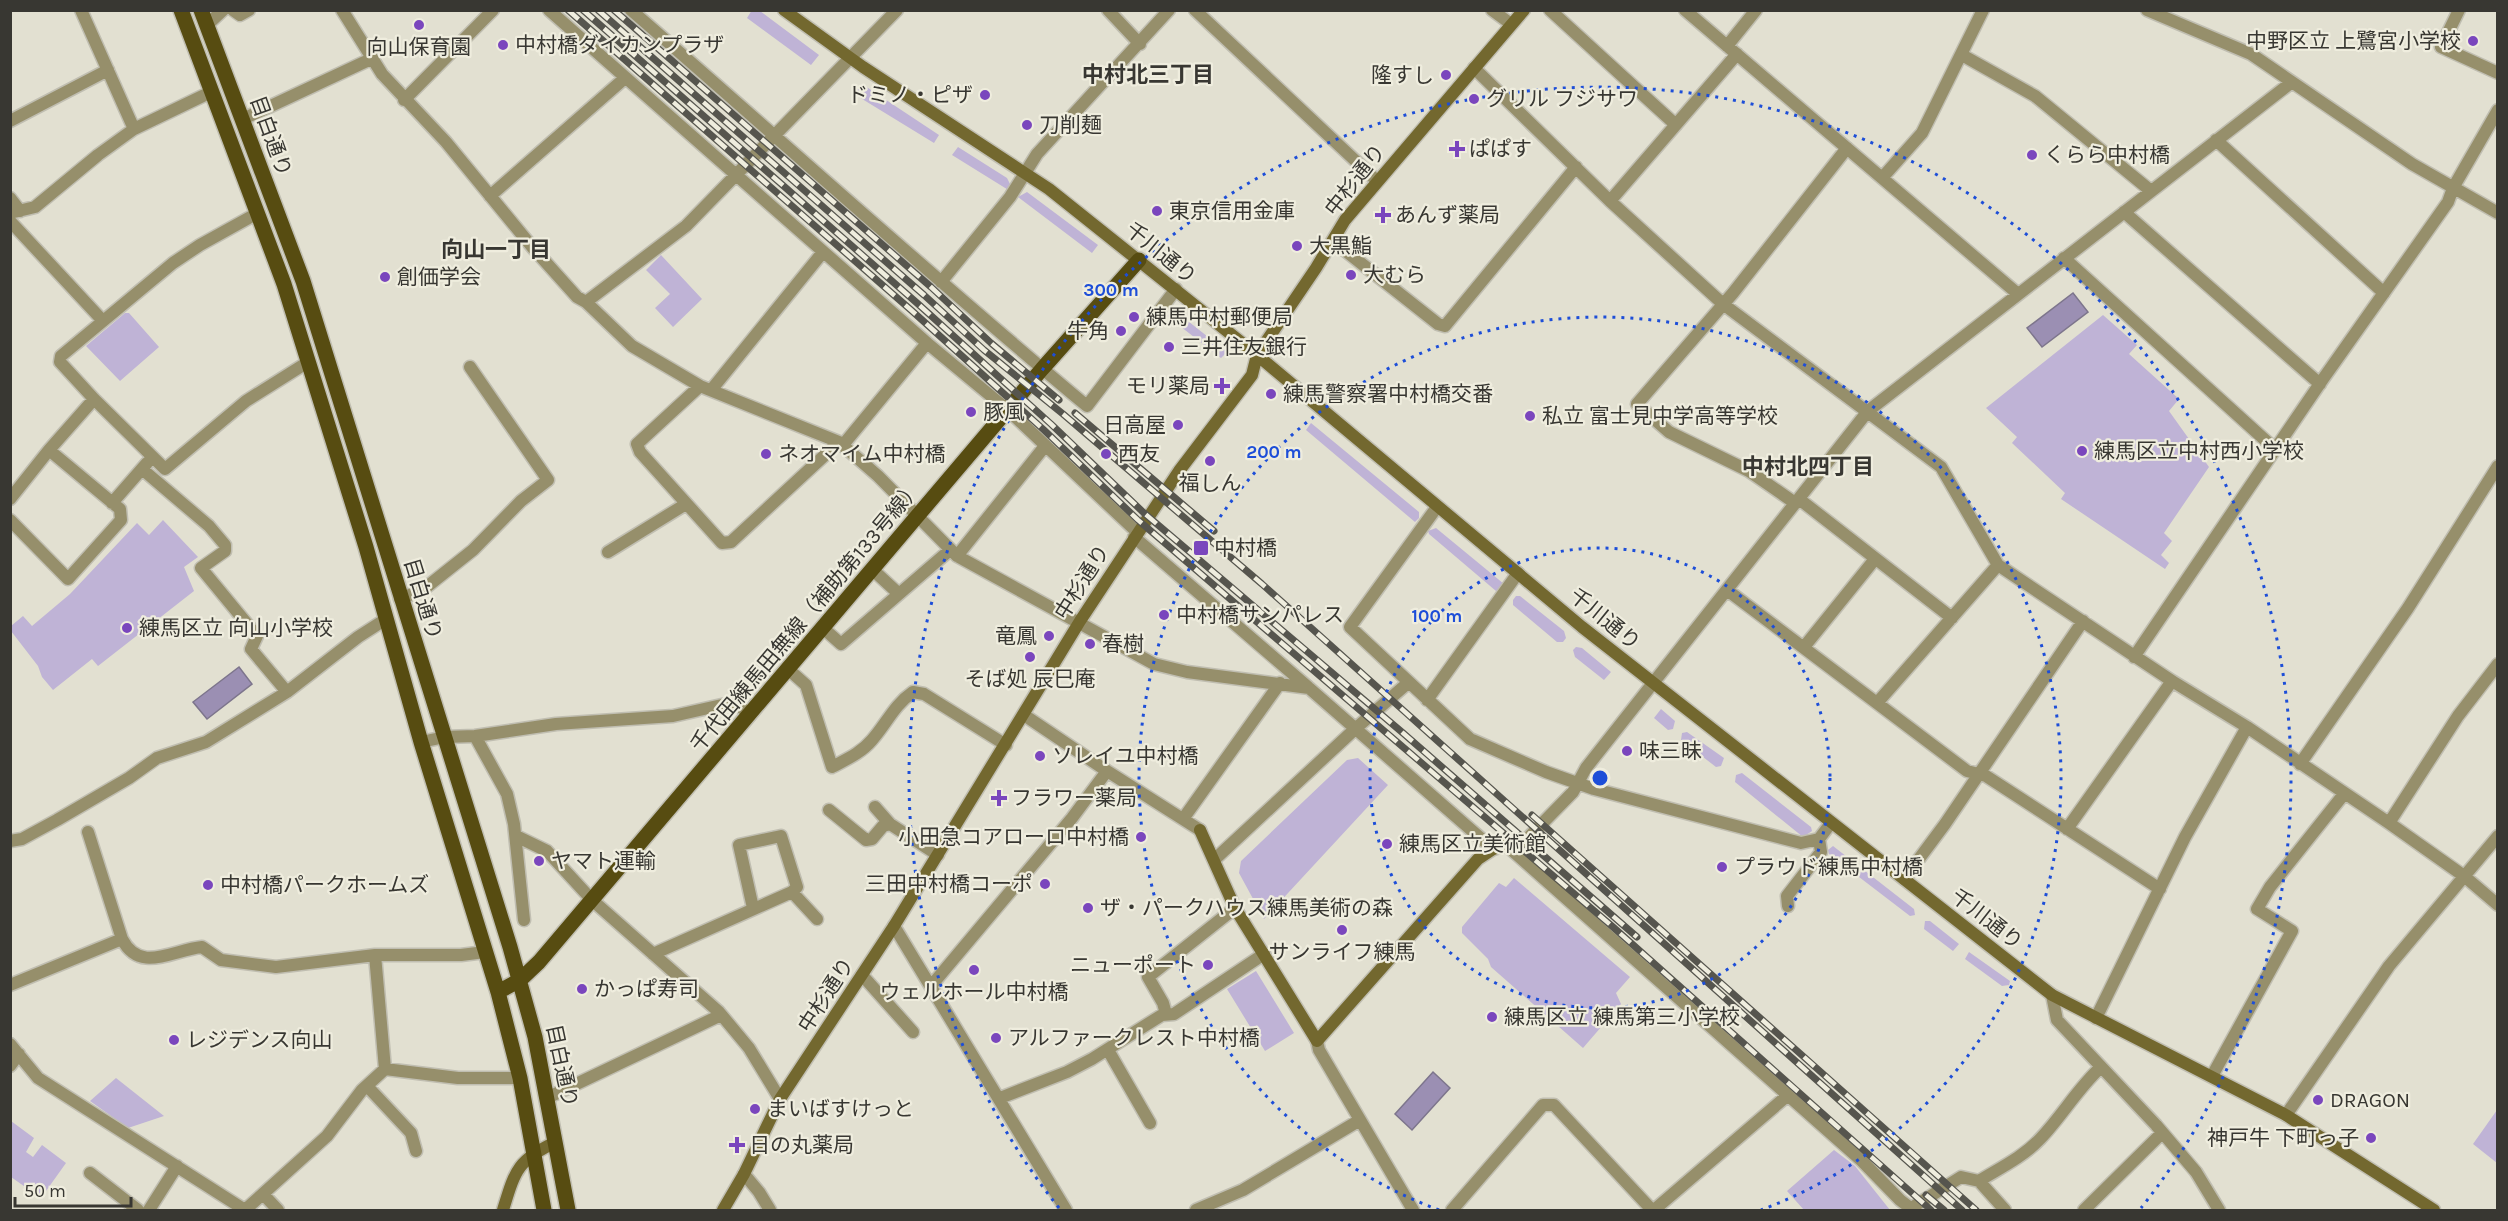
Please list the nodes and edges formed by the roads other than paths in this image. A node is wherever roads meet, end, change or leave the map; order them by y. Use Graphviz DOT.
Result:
graph roads {
  1 [pos="81,10"];
  2 [pos="181,10"];
  3 [pos="223,10"];
  4 [pos="233,10"];
  5 [pos="249,10"];
  6 [pos="342,10"];
  7 [pos="493,10"];
  8 [pos="549,10"];
  9 [pos="630,10"];
  10 [pos="784,10"];
  11 [pos="897,10"];
  12 [pos="1107,10"];
  13 [pos="1169,10"];
  14 [pos="1195,10"];
  15 [pos="1492,10"];
  16 [pos="1524,10"];
  17 [pos="1550,10"];
  18 [pos="1685,10"];
  19 [pos="1756,10"];
  20 [pos="2147,10"];
  21 [pos="2460,10"];
  22 [pos="1980,11"];
  23 [pos="204,18"];
  24 [pos="1511,24"];
  25 [pos="1140,44"];
  26 [pos="1732,50"];
  27 [pos="1962,55"];
  28 [pos="849,57"];
  29 [pos="371,59"];
  30 [pos="1474,68"];
  31 [pos="108,70"];
  32 [pos="2498,73"];
  33 [pos="625,78"];
  34 [pos="2292,82"];
  35 [pos="211,92"];
  36 [pos="404,100"];
  37 [pos="2498,110"];
  38 [pos="243,119"];
  39 [pos="10,122"];
  40 [pos="1676,125"];
  41 [pos="134,129"];
  42 [pos="774,134"];
  43 [pos="2217,140"];
  44 [pos="1847,148"];
  45 [pos="1576,167"];
  46 [pos="1027,173"];
  47 [pos="736,175"];
  48 [pos="1882,178"];
  49 [pos="1377,181"];
  50 [pos="2453,188"];
  51 [pos="2151,191"];
  52 [pos="490,195"];
  53 [pos="10,198"];
  54 [pos="1610,201"];
  55 [pos="15,212"];
  56 [pos="2124,212"];
  57 [pos="2498,213"];
  58 [pos="256,214"];
  59 [pos="10,221"];
  60 [pos="1333,241"];
  61 [pos="823,252"];
  62 [pos="2064,258"];
  63 [pos="1139,260"];
  64 [pos="941,282"];
  65 [pos="1176,290"];
  66 [pos="2384,292"];
  67 [pos="2018,294"];
  68 [pos="586,302"];
  69 [pos="1723,304"];
  70 [pos="103,321"];
  71 [pos="927,343"];
  72 [pos="1257,355"];
  73 [pos="308,362"];
  74 [pos="470,367"];
  75 [pos="1042,369"];
  76 [pos="2320,384"];
  77 [pos="706,387"];
  78 [pos="94,399"];
  79 [pos="1009,411"];
  80 [pos="1868,411"];
  81 [pos="841,444"];
  82 [pos="1045,446"];
  83 [pos="2275,449"];
  84 [pos="49,450"];
  85 [pos="152,456"];
  86 [pos="2498,465"];
  87 [pos="142,469"];
  88 [pos="10,500"];
  89 [pos="1797,501"];
  90 [pos="112,503"];
  91 [pos="686,504"];
  92 [pos="1437,507"];
  93 [pos="918,517"];
  94 [pos="10,520"];
  95 [pos="1136,535"];
  96 [pos="608,552"];
  97 [pos="954,553"];
  98 [pos="1875,559"];
  99 [pos="1998,565"];
  100 [pos="873,570"];
  101 [pos="1518,573"];
  102 [pos="1727,590"];
  103 [pos="899,594"];
  104 [pos="400,598"];
  105 [pos="1952,618"];
  106 [pos="386,619"];
  107 [pos="1080,621"];
  108 [pos="2083,621"];
  109 [pos="823,628"];
  110 [pos="1804,647"];
  111 [pos="2134,657"];
  112 [pos="2498,664"];
  113 [pos="788,669"];
  114 [pos="2172,681"];
  115 [pos="1409,682"];
  116 [pos="1280,683"];
  117 [pos="1654,683"];
  118 [pos="1309,688"];
  119 [pos="288,692"];
  120 [pos="1427,700"];
  121 [pos="1877,703"];
  122 [pos="750,715"];
  123 [pos="1024,715"];
  124 [pos="2247,727"];
  125 [pos="1355,729"];
  126 [pos="475,736"];
  127 [pos="445,737"];
  128 [pos="421,742"];
  129 [pos="1006,745"];
  130 [pos="2300,764"];
  131 [pos="1107,771"];
  132 [pos="1977,775"];
  133 [pos="1578,783"];
  134 [pos="2344,794"];
  135 [pos="874,807"];
  136 [pos="829,810"];
  137 [pos="1183,819"];
  138 [pos="1831,823"];
  139 [pos="2389,823"];
  140 [pos="890,824"];
  141 [pos="2067,829"];
  142 [pos="1200,830"];
  143 [pos="88,832"];
  144 [pos="516,836"];
  145 [pos="2498,836"];
  146 [pos="1819,838"];
  147 [pos="10,841"];
  148 [pos="1499,847"];
  149 [pos="938,855"];
  150 [pos="1214,860"];
  151 [pos="2464,876"];
  152 [pos="1904,879"];
  153 [pos="2160,889"];
  154 [pos="792,892"];
  155 [pos="592,900"];
  156 [pos="2498,905"];
  157 [pos="1788,906"];
  158 [pos="753,908"];
  159 [pos="1235,908"];
  160 [pos="817,919"];
  161 [pos="524,920"];
  162 [pos="894,926"];
  163 [pos="122,939"];
  164 [pos="485,952"];
  165 [pos="653,954"];
  166 [pos="1264,954"];
  167 [pos="375,955"];
  168 [pos="862,975"];
  169 [pos="520,981"];
  170 [pos="10,985"];
  171 [pos="931,986"];
  172 [pos="498,992"];
  173 [pos="2052,995"];
  174 [pos="1166,1014"];
  175 [pos="721,1015"];
  176 [pos="2096,1018"];
  177 [pos="912,1032"];
  178 [pos="1317,1041"];
  179 [pos="10,1044"];
  180 [pos="1108,1050"];
  181 [pos="19,1054"];
  182 [pos="10,1066"];
  183 [pos="2101,1067"];
  184 [pos="386,1069"];
  185 [pos="2212,1076"];
  186 [pos="520,1078"];
  187 [pos="367,1086"];
  188 [pos="1787,1096"];
  189 [pos="549,1097"];
  190 [pos="1000,1098"];
  191 [pos="780,1099"];
  192 [pos="2286,1115"];
  193 [pos="1360,1120"];
  194 [pos="1150,1123"];
  195 [pos="2162,1133"];
  196 [pos="556,1142"];
  197 [pos="416,1151"];
  198 [pos="534,1153"];
  199 [pos="177,1166"];
  200 [pos="90,1173"];
  201 [pos="744,1174"];
  202 [pos="1978,1181"];
  203 [pos="263,1194"];
  204 [pos="138,1210"];
  205 [pos="149,1210"];
  206 [pos="278,1210"];
  207 [pos="503,1210"];
  208 [pos="544,1210"];
  209 [pos="568,1210"];
  210 [pos="723,1210"];
  211 [pos="770,1210"];
  212 [pos="1066,1210"];
  213 [pos="1196,1210"];
  214 [pos="1413,1210"];
  215 [pos="1452,1210"];
  216 [pos="1653,1210"];
  217 [pos="1910,1210"];
  218 [pos="2005,1210"];
  219 [pos="2084,1210"];
  220 [pos="2219,1210"];
  221 [pos="2434,1210"];
  1 -- 31 [label="street"];
  2 -- 35 [label="main road, 目白通り"];
  3 -- 23 [label="street"];
  4 -- 5 [label="street"];
  6 -- 29 [label="street"];
  7 -- 36 [label="street"];
  8 -- 33 [label="street"];
  9 -- 42 [label="street"];
  10 -- 28 [label="main road, 千川通り"];
  11 -- 28 [label="street"];
  12 -- 25 [label="street"];
  13 -- 25 [label="street"];
  14 -- 49 [label="street"];
  15 -- 24 [label="street"];
  16 -- 24 [label="main road, 中杉通り"];
  17 -- 40 [label="street"];
  18 -- 26 [label="street"];
  19 -- 26 [label="street"];
  20 -- 34 [label="street"];
  21 -- 32 [label="street"];
  22 -- 27 [label="street"];
  23 -- 38 [label="main road, 目白通り"];
  24 -- 30 [label="main road, 中杉通り"];
  25 -- 46 [label="street"];
  26 -- 40 [label="street"];
  26 -- 44 [label="street"];
  27 -- 48 [label="street"];
  27 -- 51 [label="street"];
  28 -- 42 [label="street"];
  28 -- 46 [label="main road, 千川通り"];
  29 -- 36 [label="street"];
  29 -- 38 [label="street"];
  30 -- 45 [label="street"];
  30 -- 49 [label="main road, 中杉通り"];
  31 -- 39 [label="street"];
  31 -- 41 [label="street"];
  33 -- 47 [label="street"];
  33 -- 52 [label="street"];
  34 -- 43 [label="street"];
  34 -- 50 [label="street"];
  35 -- 41 [label="street"];
  35 -- 58 [label="main road, 目白通り"];
  36 -- 52 [label="street"];
  37 -- 50 [label="street"];
  38 -- 104 [label="main road, 目白通り"];
  40 -- 54 [label="street"];
  41 -- 55 [label="street"];
  42 -- 47 [label="street"];
  42 -- 64 [label="street"];
  43 -- 51 [label="street"];
  43 -- 66 [label="street"];
  44 -- 48 [label="street"];
  44 -- 69 [label="street"];
  45 -- 54 [label="street"];
  45 -- 60 [label="street"];
  46 -- 63 [label="main road, 千川通り"];
  46 -- 64 [label="street"];
  47 -- 61 [label="street"];
  47 -- 68 [label="street"];
  48 -- 67 [label="street"];
  49 -- 60 [label="main road, 中杉通り"];
  50 -- 57 [label="street"];
  50 -- 66 [label="street"];
  51 -- 56 [label="street"];
  52 -- 68 [label="street"];
  53 -- 55 [label="street"];
  54 -- 69 [label="street"];
  56 -- 62 [label="street"];
  56 -- 76 [label="street"];
  58 -- 70 [label="street"];
  58 -- 73 [label="main road, 目白通り"];
  59 -- 70 [label="street"];
  60 -- 72 [label="main road, 中杉通り"];
  61 -- 71 [label="street"];
  61 -- 77 [label="street"];
  62 -- 67 [label="street"];
  62 -- 83 [label="street"];
  63 -- 65 [label="main road, 千川通り"];
  63 -- 75 [label="main road, 千代田練馬田無線（補助第133号線）"];
  64 -- 75 [label="street"];
  65 -- 72 [label="main road, 千川通り"];
  65 -- 75 [label="street"];
  66 -- 76 [label="street"];
  67 -- 80 [label="street"];
  68 -- 77 [label="street"];
  69 -- 80 [label="street"];
  69 -- 89 [label="street"];
  70 -- 78 [label="street"];
  71 -- 79 [label="street"];
  71 -- 81 [label="street"];
  72 -- 92 [label="main road, 千川通り"];
  72 -- 95 [label="main road, 中杉通り"];
  73 -- 85 [label="street"];
  73 -- 106 [label="main road, 目白通り"];
  74 -- 104 [label="street"];
  75 -- 79 [label="main road, 千代田練馬田無線（補助第133号線）"];
  76 -- 83 [label="street"];
  77 -- 81 [label="street"];
  77 -- 91 [label="street"];
  78 -- 84 [label="street"];
  78 -- 85 [label="street"];
  79 -- 82 [label="street"];
  79 -- 93 [label="main road, 千代田練馬田無線（補助第133号線）"];
  80 -- 89 [label="street"];
  80 -- 99 [label="street"];
  81 -- 91 [label="street"];
  81 -- 93 [label="street"];
  82 -- 95 [label="street"];
  82 -- 97 [label="street"];
  83 -- 111 [label="street"];
  84 -- 88 [label="street"];
  84 -- 90 [label="street"];
  85 -- 87 [label="street"];
  86 -- 130 [label="street"];
  87 -- 90 [label="street"];
  87 -- 119 [label="street"];
  89 -- 98 [label="street"];
  89 -- 102 [label="street"];
  90 -- 94 [label="street"];
  91 -- 96 [label="street"];
  92 -- 101 [label="main road, 千川通り"];
  92 -- 115 [label="street"];
  93 -- 97 [label="street"];
  93 -- 100 [label="main road, 千代田練馬田無線（補助第133号線）"];
  95 -- 107 [label="main road, 中杉通り"];
  95 -- 118 [label="street"];
  97 -- 103 [label="street"];
  97 -- 107 [label="street"];
  98 -- 105 [label="street"];
  98 -- 110 [label="street"];
  99 -- 105 [label="street"];
  99 -- 108 [label="street"];
  100 -- 103 [label="street"];
  100 -- 109 [label="main road, 千代田練馬田無線（補助第133号線）"];
  101 -- 117 [label="main road, 千川通り"];
  101 -- 120 [label="street"];
  102 -- 110 [label="street"];
  102 -- 117 [label="street"];
  103 -- 109 [label="street"];
  104 -- 127 [label="main road, 目白通り"];
  105 -- 121 [label="street"];
  106 -- 119 [label="street"];
  106 -- 128 [label="main road, 目白通り"];
  107 -- 116 [label="street"];
  107 -- 123 [label="main road, 中杉通り"];
  108 -- 111 [label="street"];
  108 -- 132 [label="street"];
  109 -- 113 [label="main road, 千代田練馬田無線（補助第133号線）"];
  110 -- 121 [label="street"];
  111 -- 114 [label="street"];
  112 -- 139 [label="street"];
  113 -- 122 [label="main road, 千代田練馬田無線（補助第133号線）"];
  113 -- 129 [label="street"];
  114 -- 124 [label="street"];
  114 -- 141 [label="street"];
  115 -- 120 [label="street"];
  115 -- 125 [label="street"];
  116 -- 118 [label="street"];
  116 -- 137 [label="street"];
  117 -- 133 [label="street"];
  117 -- 138 [label="main road, 千川通り"];
  118 -- 125 [label="street"];
  119 -- 147 [label="street"];
  120 -- 133 [label="street"];
  121 -- 132 [label="street"];
  122 -- 126 [label="street"];
  122 -- 155 [label="main road, 千代田練馬田無線（補助第133号線）"];
  123 -- 129 [label="main road, 中杉通り"];
  123 -- 131 [label="street"];
  124 -- 130 [label="street"];
  124 -- 153 [label="street"];
  125 -- 148 [label="street"];
  125 -- 150 [label="street"];
  126 -- 127 [label="street"];
  126 -- 144 [label="street"];
  127 -- 128 [label="street"];
  127 -- 169 [label="main road, 目白通り"];
  128 -- 164 [label="main road, 目白通り"];
  129 -- 149 [label="main road, 中杉通り"];
  130 -- 134 [label="street"];
  131 -- 137 [label="street"];
  131 -- 171 [label="street"];
  132 -- 141 [label="street"];
  132 -- 152 [label="street"];
  133 -- 146 [label="street"];
  133 -- 148 [label="street"];
  134 -- 139 [label="street"];
  134 -- 185 [label="street"];
  135 -- 140 [label="street"];
  136 -- 140 [label="street"];
  137 -- 142 [label="street"];
  138 -- 146 [label="street"];
  138 -- 152 [label="main road, 千川通り"];
  139 -- 151 [label="street"];
  140 -- 149 [label="street"];
  141 -- 153 [label="street"];
  142 -- 150 [label="main road"];
  143 -- 163 [label="street"];
  144 -- 155 [label="street"];
  144 -- 161 [label="street"];
  145 -- 151 [label="street"];
  146 -- 157 [label="street"];
  148 -- 178 [label="main road"];
  148 -- 188 [label="street"];
  149 -- 162 [label="main road, 中杉通り"];
  150 -- 159 [label="main road"];
  151 -- 156 [label="street"];
  151 -- 192 [label="street"];
  152 -- 173 [label="main road, 千川通り"];
  153 -- 176 [label="street"];
  154 -- 158 [label="street"];
  154 -- 158 [label="street"];
  154 -- 160 [label="street"];
  155 -- 165 [label="street"];
  155 -- 169 [label="main road, 千代田練馬田無線（補助第133号線）"];
  158 -- 165 [label="street"];
  159 -- 166 [label="main road"];
  159 -- 174 [label="street"];
  162 -- 168 [label="main road, 中杉通り"];
  162 -- 171 [label="street"];
  163 -- 167 [label="street"];
  163 -- 170 [label="street"];
  164 -- 167 [label="street"];
  164 -- 172 [label="main road, 目白通り"];
  165 -- 175 [label="street"];
  166 -- 174 [label="street"];
  166 -- 178 [label="main road"];
  167 -- 184 [label="street"];
  168 -- 177 [label="street"];
  168 -- 191 [label="main road, 中杉通り"];
  169 -- 172 [label="main road, 千代田練馬田無線（補助第133号線）"];
  169 -- 189 [label="main road, 目白通り"];
  171 -- 190 [label="street"];
  172 -- 186 [label="main road, 目白通り"];
  173 -- 176 [label="main road, 千川通り"];
  173 -- 183 [label="street"];
  174 -- 180 [label="street"];
  175 -- 189 [label="street"];
  175 -- 191 [label="street"];
  176 -- 185 [label="main road, 千川通り"];
  178 -- 193 [label="street"];
  179 -- 181 [label="street"];
  180 -- 190 [label="street"];
  180 -- 194 [label="street"];
  181 -- 182 [label="street"];
  181 -- 199 [label="street"];
  183 -- 195 [label="street"];
  183 -- 202 [label="street"];
  184 -- 186 [label="street"];
  184 -- 187 [label="street"];
  185 -- 192 [label="main road, 千川通り"];
  186 -- 198 [label="main road, 目白通り"];
  187 -- 197 [label="street"];
  187 -- 203 [label="street"];
  188 -- 216 [label="street"];
  188 -- 217 [label="street"];
  189 -- 196 [label="main road, 目白通り"];
  190 -- 212 [label="street"];
  191 -- 201 [label="main road, 中杉通り"];
  192 -- 221 [label="main road, 千川通り"];
  193 -- 213 [label="street"];
  193 -- 214 [label="street"];
  195 -- 219 [label="street"];
  195 -- 220 [label="street"];
  196 -- 198 [label="main road"];
  196 -- 209 [label="main road, 目白通り"];
  198 -- 207 [label="main road"];
  198 -- 208 [label="main road, 目白通り"];
  199 -- 203 [label="street"];
  199 -- 205 [label="street"];
  200 -- 204 [label="street"];
  201 -- 210 [label="main road, 中杉通り"];
  201 -- 211 [label="street"];
  202 -- 217 [label="street"];
  202 -- 218 [label="street"];
  203 -- 206 [label="street"];
  215 -- 216 [label="street"];
}
